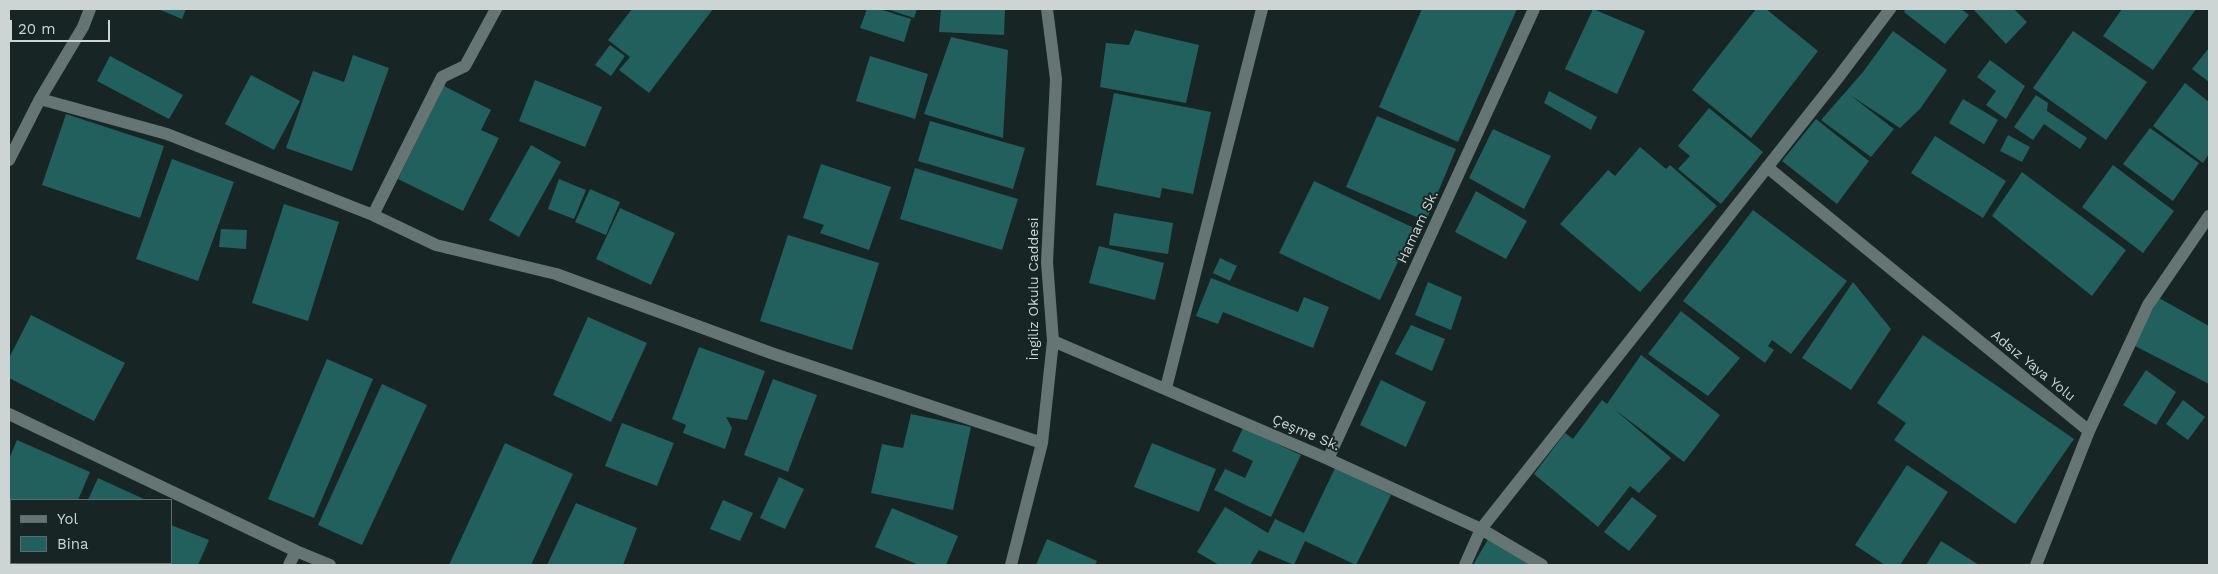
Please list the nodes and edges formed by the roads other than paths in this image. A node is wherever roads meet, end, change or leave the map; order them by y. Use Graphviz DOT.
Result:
graph roads {
  1 [pos="90,9"];
  2 [pos="496,9"];
  3 [pos="1047,9"];
  4 [pos="1262,9"];
  5 [pos="1534,9"];
  6 [pos="1890,9"];
  7 [pos="40,99"];
  8 [pos="9,160"];
  9 [pos="1767,167"];
  10 [pos="373,215"];
  11 [pos="2209,216"];
  12 [pos="2205,231"];
  13 [pos="1053,341"];
  14 [pos="1166,388"];
  15 [pos="9,414"];
  16 [pos="2088,431"];
  17 [pos="1042,443"];
  18 [pos="1328,459"];
  19 [pos="1481,529"];
  20 [pos="296,551"];
  21 [pos="289,565"];
  22 [pos="330,565"];
  23 [pos="1011,565"];
  24 [pos="1465,565"];
  25 [pos="1542,565"];
  26 [pos="2036,565"];
  1 -- 7 [label="street"];
  2 -- 10 [label="street"];
  3 -- 13 [label="street, İngiliz Okulu Caddesi"];
  4 -- 14 [label="street"];
  5 -- 18 [label="street, Hamam Sk."];
  6 -- 9 [label="street"];
  7 -- 8 [label="street"];
  7 -- 10 [label="street"];
  9 -- 16 [label="street, Adsız Yaya Yolu"];
  9 -- 19 [label="street"];
  10 -- 17 [label="street"];
  11 -- 12 [label="street"];
  12 -- 16 [label="street"];
  13 -- 14 [label="street, Çeşme Sk."];
  13 -- 17 [label="street, İngiliz Okulu Caddesi"];
  14 -- 18 [label="street, Çeşme Sk."];
  15 -- 20 [label="street"];
  16 -- 26 [label="street"];
  17 -- 23 [label="street, İngiliz Okulu Caddesi"];
  18 -- 19 [label="street, Çeşme Sk."];
  19 -- 24 [label="street"];
  19 -- 25 [label="street, Çeşme Sk."];
  20 -- 21 [label="street"];
  20 -- 22 [label="street"];
}
